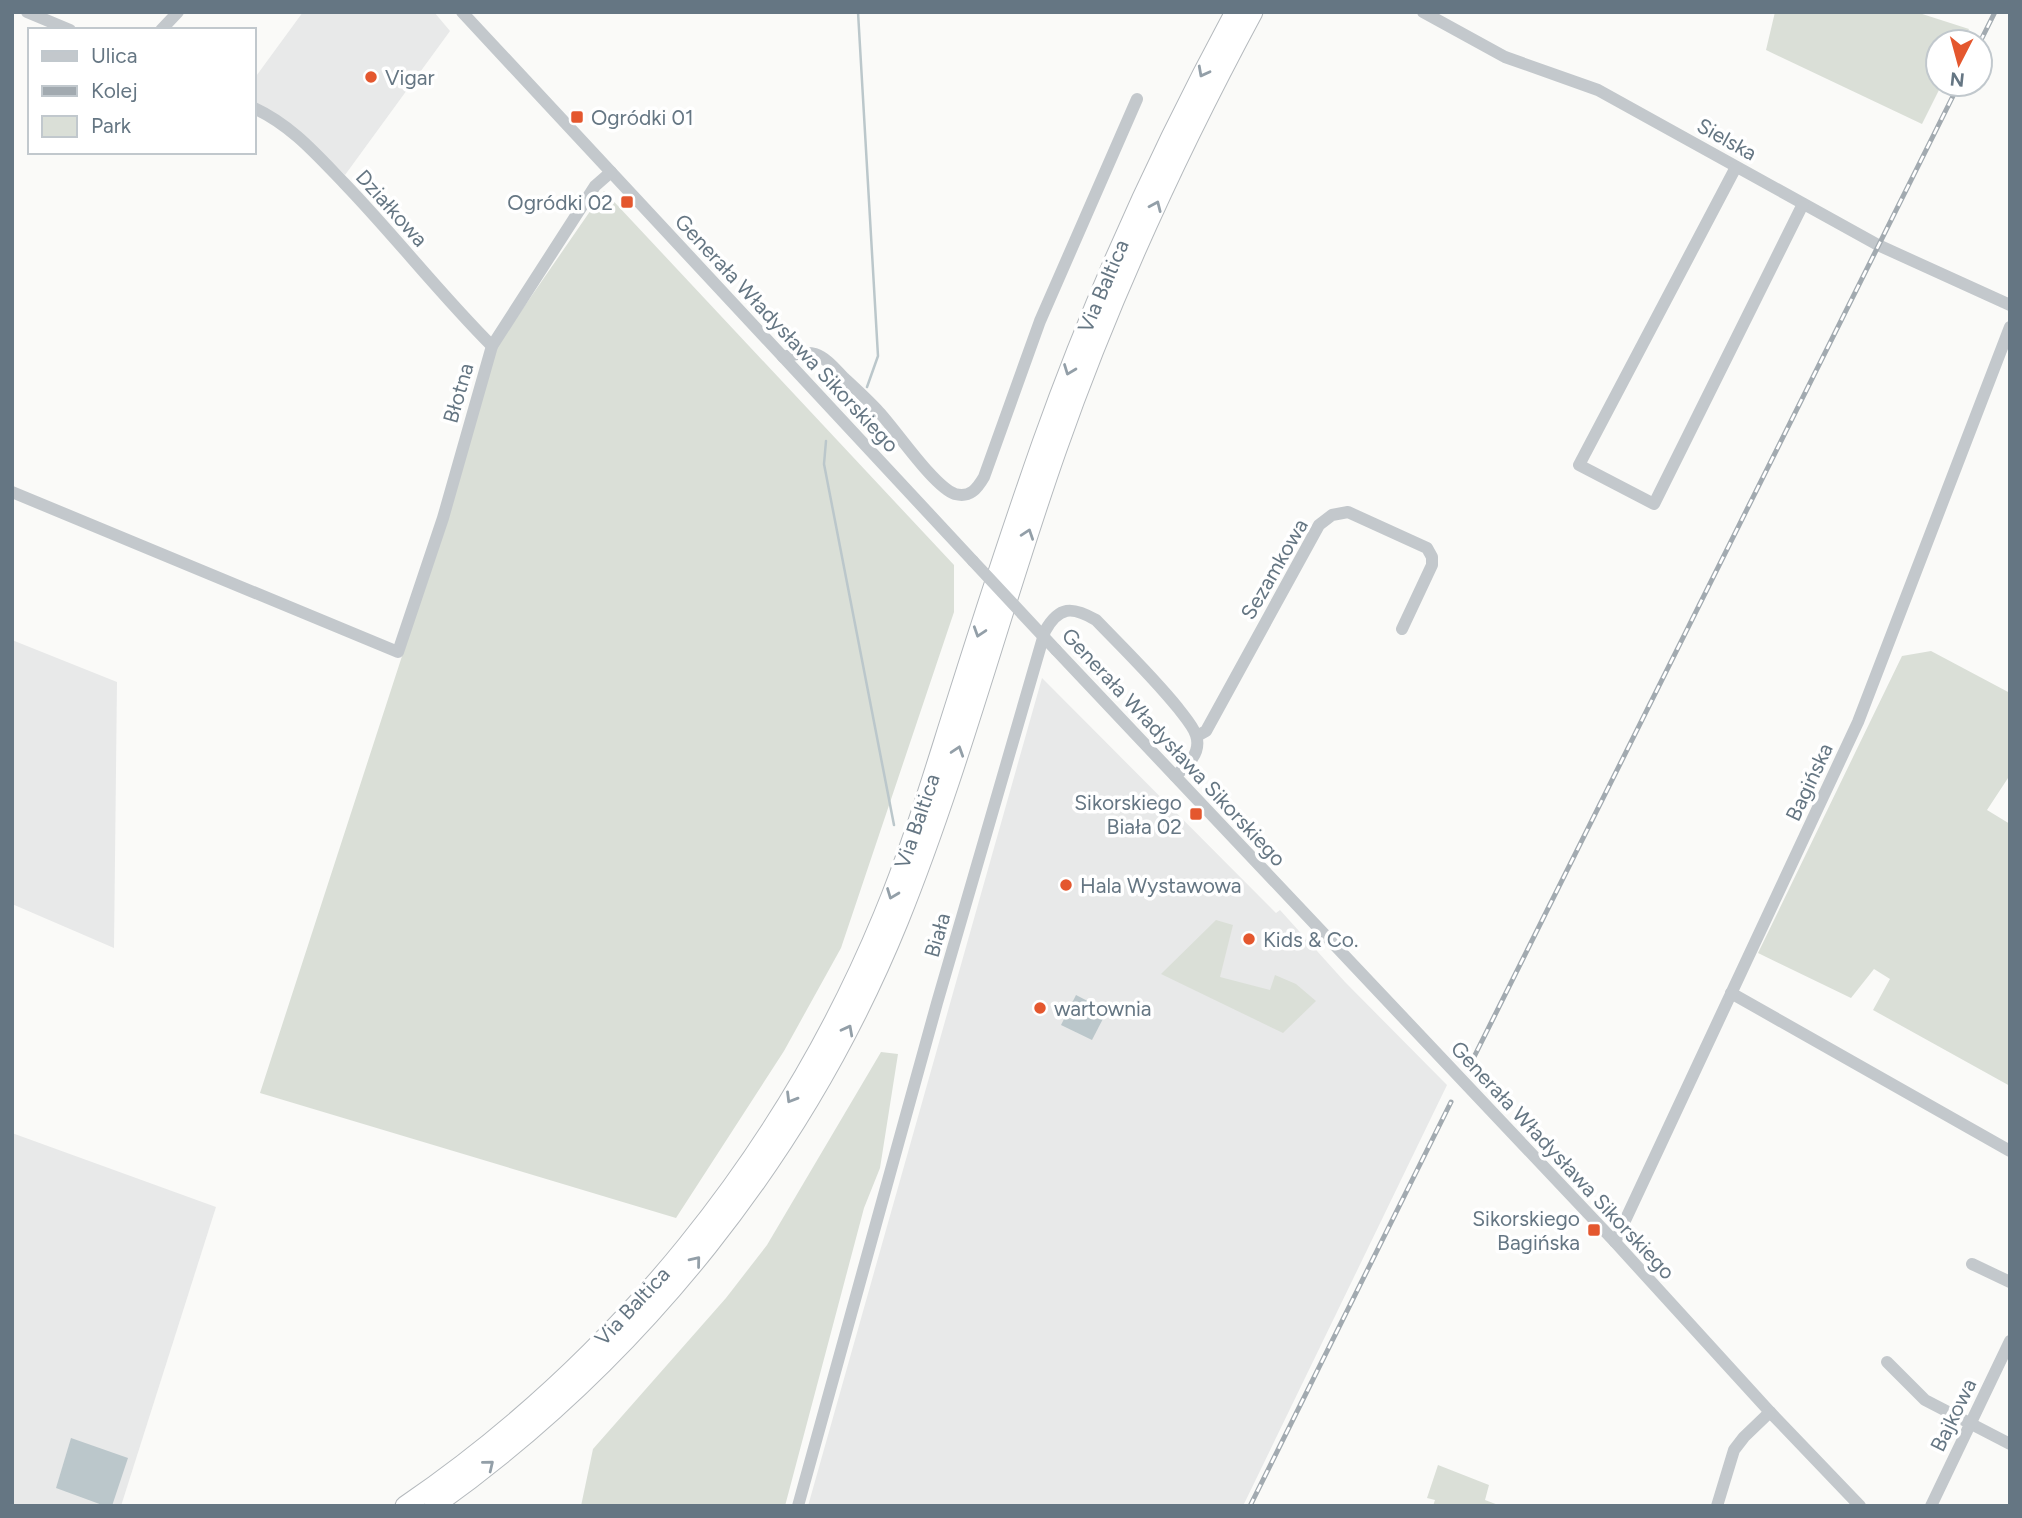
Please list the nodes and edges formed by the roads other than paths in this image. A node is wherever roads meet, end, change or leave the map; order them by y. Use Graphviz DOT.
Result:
graph roads {
  1 [pos="27,12"];
  2 [pos="178,12"];
  3 [pos="462,12"];
  4 [pos="1235,12"];
  5 [pos="1254,12"];
  6 [pos="1423,12"];
  7 [pos="66,28"];
  8 [pos="163,28"];
  9 [pos="1137,99"];
  10 [pos="256,109"];
  11 [pos="1736,167"];
  12 [pos="611,172"];
  13 [pos="1803,204"];
  14 [pos="2010,305"];
  15 [pos="2010,327"];
  16 [pos="492,346"];
  17 [pos="783,357"];
  18 [pos="12,492"];
  19 [pos="1402,629"];
  20 [pos="1197,736"];
  21 [pos="1175,776"];
  22 [pos="1731,993"];
  23 [pos="2010,1151"];
  24 [pos="1615,1242"];
  25 [pos="1972,1264"];
  26 [pos="2010,1282"];
  27 [pos="2010,1341"];
  28 [pos="1887,1362"];
  29 [pos="1770,1412"];
  30 [pos="1969,1424"];
  31 [pos="2010,1444"];
  32 [pos="405,1506"];
  33 [pos="434,1506"];
  34 [pos="798,1506"];
  35 [pos="1717,1506"];
  36 [pos="1860,1506"];
  37 [pos="1931,1506"];
  1 -- 7 [label="street"];
  2 -- 8 [label="street"];
  3 -- 12 [label="street, Generała Władysława Sikorskiego"];
  4 -- 32 [label="highway, Via Baltica, one-way"];
  33 -- 5 [label="highway, Via Baltica, one-way"];
  6 -- 11 [label="street, Sielska"];
  9 -- 17 [label="street"];
  10 -- 16 [label="street, Działkowa"];
  11 -- 13 [label="street, Sielska"];
  11 -- 13 [label="street"];
  12 -- 16 [label="street, Błotna"];
  12 -- 17 [label="street, Generała Władysława Sikorskiego"];
  13 -- 14 [label="street, Sielska"];
  15 -- 22 [label="street, Bagińska"];
  16 -- 18 [label="street, Błotna"];
  17 -- 21 [label="street, Generała Władysława Sikorskiego, bridge"];
  19 -- 20 [label="street, Sezamkowa"];
  20 -- 21 [label="street"];
  20 -- 34 [label="street, Biała"];
  21 -- 24 [label="street, Generała Władysława Sikorskiego"];
  22 -- 23 [label="street"];
  22 -- 24 [label="street, Bagińska"];
  24 -- 29 [label="street, Generała Władysława Sikorskiego"];
  25 -- 26 [label="street"];
  27 -- 30 [label="street, Bajkowa"];
  28 -- 30 [label="street"];
  29 -- 35 [label="street"];
  29 -- 36 [label="street, Generała Władysława Sikorskiego"];
  30 -- 31 [label="street"];
  30 -- 37 [label="street, Bajkowa"];
}
